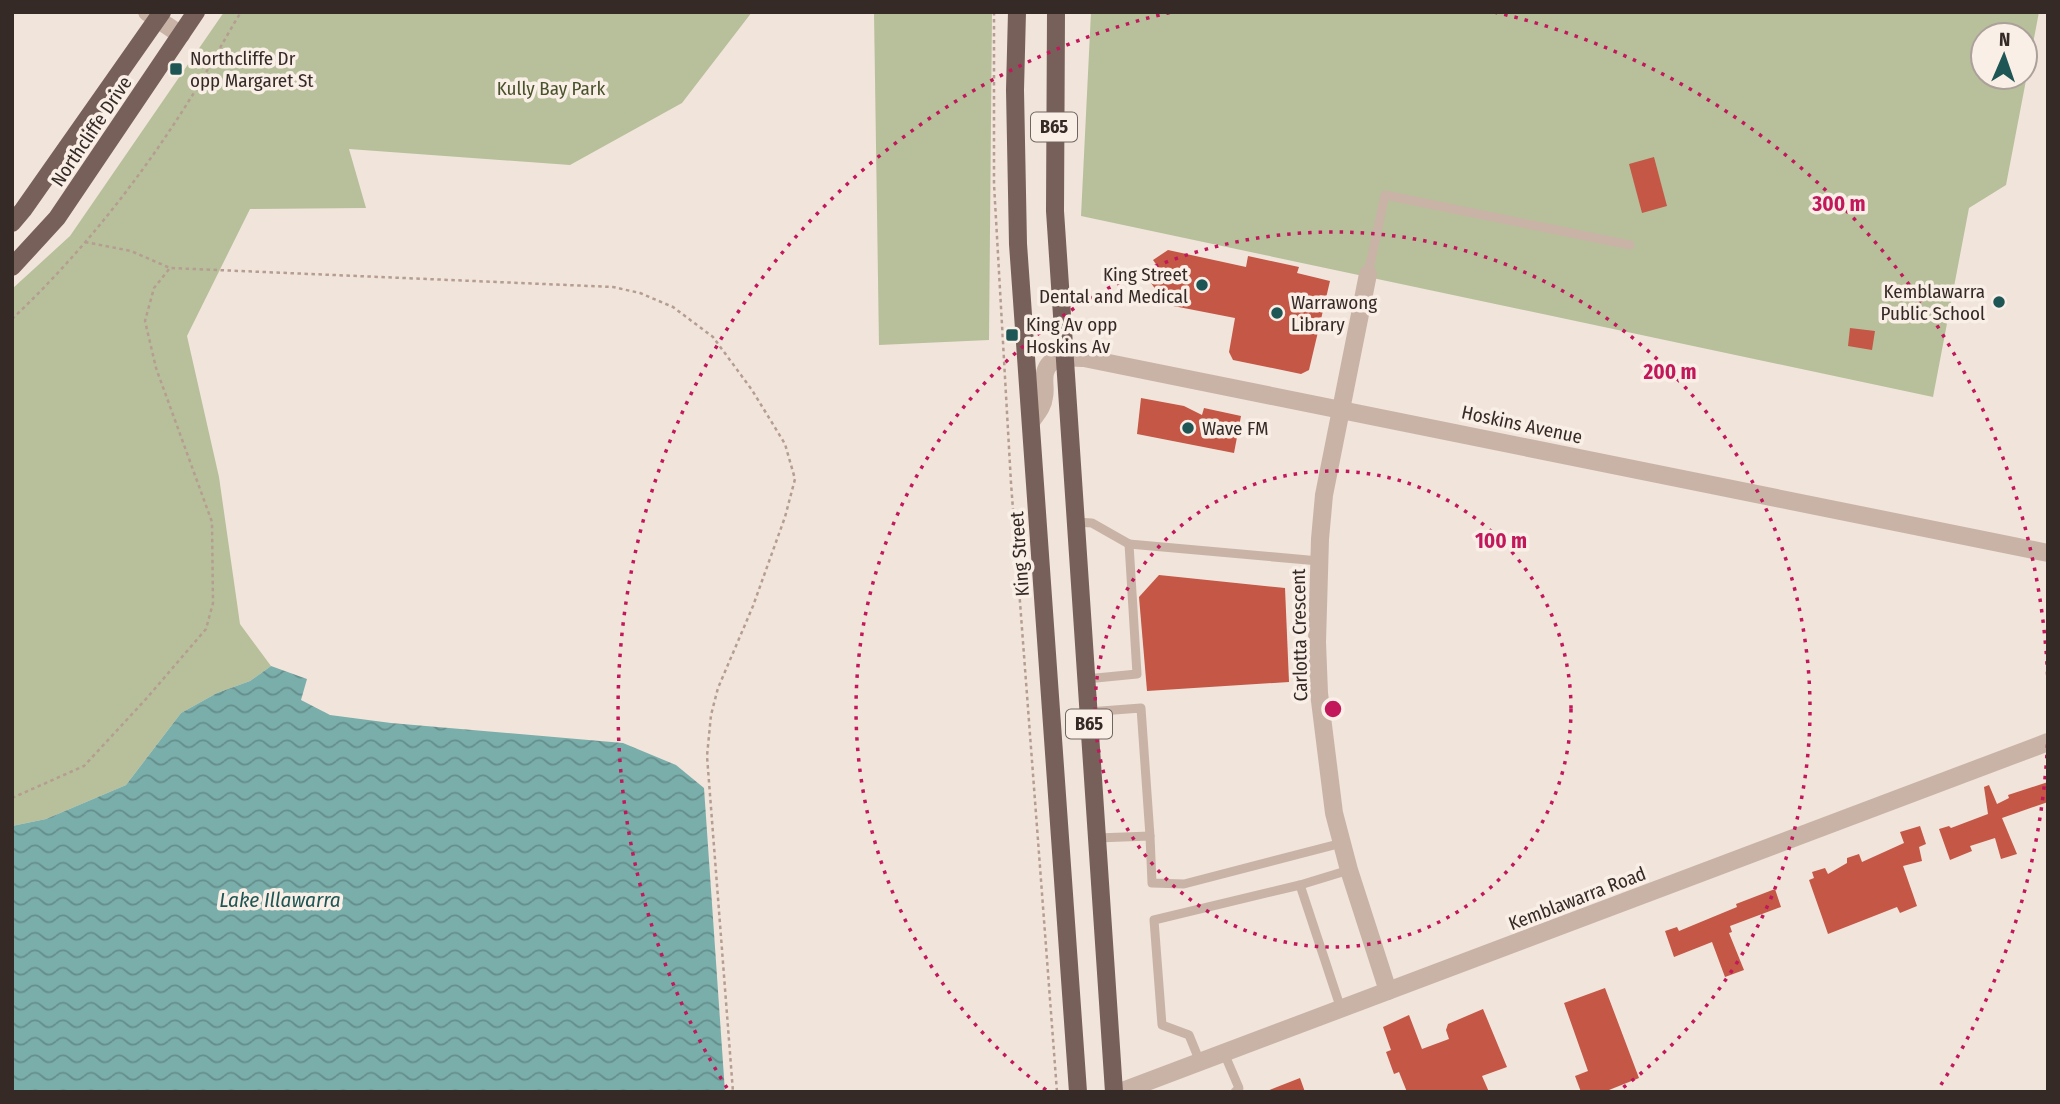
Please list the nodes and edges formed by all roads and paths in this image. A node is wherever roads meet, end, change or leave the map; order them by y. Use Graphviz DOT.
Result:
graph roads {
  1 [pos="196,12"];
  2 [pos="241,12"];
  3 [pos="994,12"];
  4 [pos="1017,12"];
  5 [pos="1056,12"];
  6 [pos="155,14"];
  7 [pos="181,35"];
  8 [pos="12,223"];
  9 [pos="85,242"];
  10 [pos="1630,245"];
  11 [pos="12,267"];
  12 [pos="170,268"];
  13 [pos="1368,274"];
  14 [pos="12,319"];
  15 [pos="1065,357"];
  16 [pos="1340,408"];
  17 [pos="1031,422"];
  18 [pos="1076,523"];
  19 [pos="1129,544"];
  20 [pos="2048,553"];
  21 [pos="1319,561"];
  22 [pos="1086,679"];
  23 [pos="1088,712"];
  24 [pos="2048,742"];
  25 [pos="12,798"];
  26 [pos="1150,836"];
  27 [pos="1097,838"];
  28 [pos="1342,843"];
  29 [pos="1349,870"];
  30 [pos="1300,885"];
  31 [pos="1388,991"];
  32 [pos="1341,1009"];
  33 [pos="1224,1053"];
  34 [pos="1200,1062"];
  35 [pos="733,1092"];
  36 [pos="1057,1092"];
  37 [pos="1078,1092"];
  38 [pos="1114,1092"];
  39 [pos="1120,1092"];
  40 [pos="1235,1092"];
  1 -- 7 [label="main road, Northcliffe Drive"];
  2 -- 9 [label="path"];
  3 -- 36 [label="path"];
  4 -- 17 [label="main road, King Street / B65"];
  5 -- 15 [label="main road, B65"];
  6 -- 7 [label="street"];
  6 -- 8 [label="main road, Northcliffe Drive"];
  7 -- 11 [label="main road, Northcliffe Drive"];
  9 -- 12 [label="path"];
  9 -- 14 [label="path"];
  10 -- 13 [label="lane"];
  12 -- 25 [label="path"];
  12 -- 35 [label="path"];
  13 -- 16 [label="street, Carlotta Crescent"];
  15 -- 16 [label="street, Hoskins Avenue"];
  15 -- 17 [label="street"];
  15 -- 18 [label="main road, B65"];
  16 -- 20 [label="street, Hoskins Avenue"];
  16 -- 21 [label="street, Carlotta Crescent"];
  17 -- 37 [label="main road, King Street / B65"];
  18 -- 19 [label="lane"];
  18 -- 22 [label="main road, B65"];
  19 -- 21 [label="lane"];
  19 -- 22 [label="lane"];
  21 -- 28 [label="street, Carlotta Crescent"];
  22 -- 23 [label="main road, B65"];
  23 -- 26 [label="lane"];
  23 -- 27 [label="main road, B65"];
  24 -- 31 [label="street, Kemblawarra Road"];
  26 -- 27 [label="lane"];
  26 -- 28 [label="lane"];
  27 -- 38 [label="main road, B65"];
  28 -- 29 [label="street, Carlotta Crescent"];
  29 -- 30 [label="lane"];
  29 -- 31 [label="street, Carlotta Crescent"];
  30 -- 32 [label="lane"];
  30 -- 34 [label="lane"];
  31 -- 32 [label="street, Kemblawarra Road"];
  32 -- 33 [label="street, Kemblawarra Road"];
  33 -- 34 [label="street, Kemblawarra Road"];
  33 -- 40 [label="lane"];
  34 -- 39 [label="street, Kemblawarra Road"];
}
